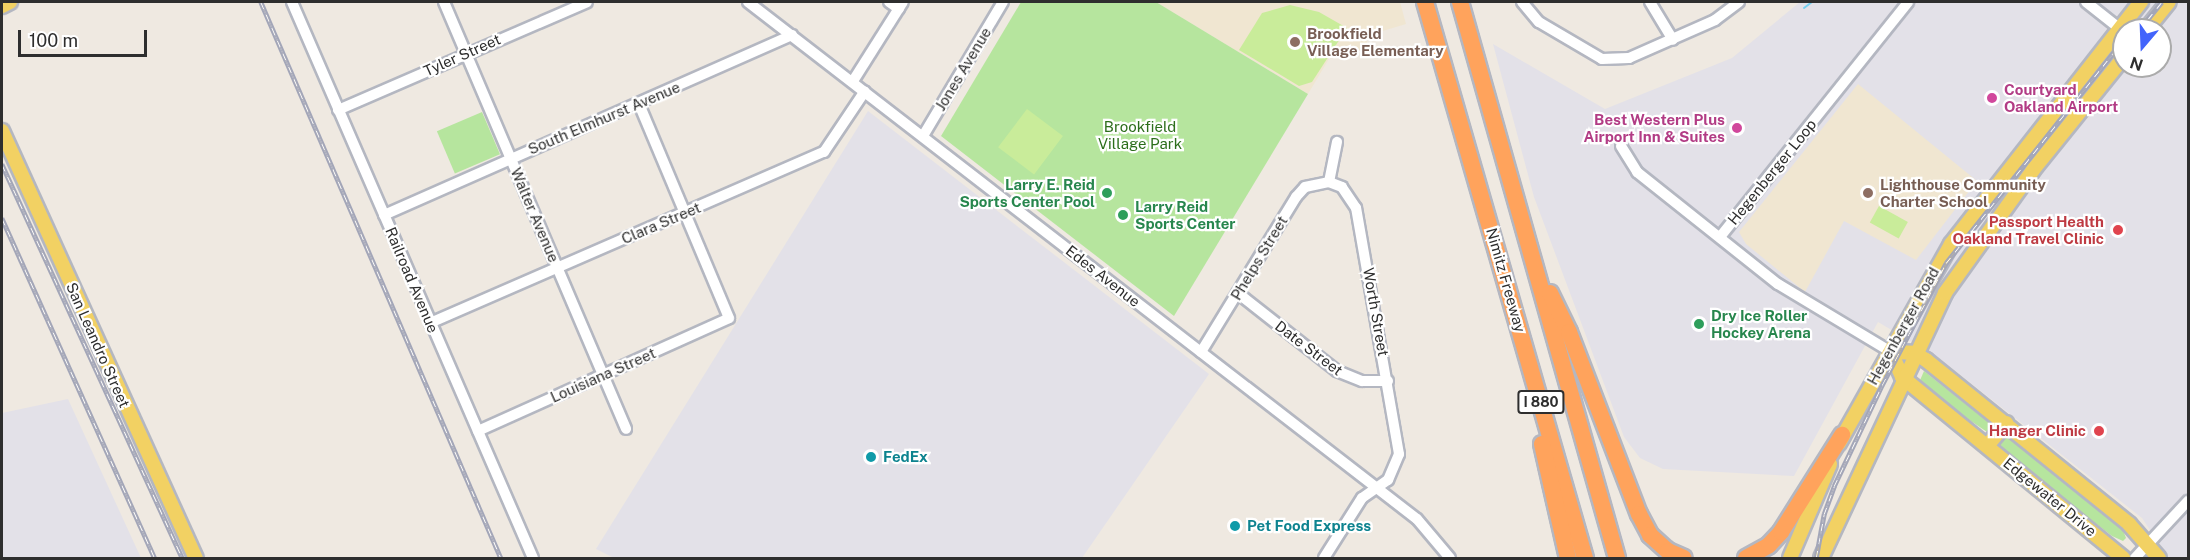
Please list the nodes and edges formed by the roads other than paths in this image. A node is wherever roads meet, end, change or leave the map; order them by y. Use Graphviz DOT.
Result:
graph roads {
  1 [pos="10,2"];
  2 [pos="292,2"];
  3 [pos="444,2"];
  4 [pos="587,2"];
  5 [pos="748,2"];
  6 [pos="889,2"];
  7 [pos="1003,2"];
  8 [pos="1425,2"];
  9 [pos="1460,2"];
  10 [pos="1650,2"];
  11 [pos="1738,2"];
  12 [pos="1907,2"];
  13 [pos="2086,2"];
  14 [pos="2141,2"];
  15 [pos="2169,2"];
  16 [pos="901,5"];
  17 [pos="1524,5"];
  18 [pos="2,6"];
  19 [pos="2130,18"];
  20 [pos="2156,18"];
  21 [pos="2112,22"];
  22 [pos="792,35"];
  23 [pos="1673,39"];
  24 [pos="2112,43"];
  25 [pos="466,53"];
  26 [pos="2112,72"];
  27 [pos="853,81"];
  28 [pos="865,91"];
  29 [pos="639,104"];
  30 [pos="338,110"];
  31 [pos="2,131"];
  32 [pos="923,136"];
  33 [pos="1337,142"];
  34 [pos="1621,146"];
  35 [pos="511,158"];
  36 [pos="1329,182"];
  37 [pos="686,213"];
  38 [pos="384,215"];
  39 [pos="1720,237"];
  40 [pos="1497,244"];
  41 [pos="556,266"];
  42 [pos="1541,280"];
  43 [pos="1239,294"];
  44 [pos="430,323"];
  45 [pos="1201,352"];
  46 [pos="1891,352"];
  47 [pos="1914,352"];
  48 [pos="603,375"];
  49 [pos="1902,377"];
  50 [pos="1388,381"];
  51 [pos="2006,423"];
  52 [pos="626,429"];
  53 [pos="478,431"];
  54 [pos="1842,435"];
  55 [pos="1987,446"];
  56 [pos="1377,488"];
  57 [pos="2188,501"];
  58 [pos="2150,546"];
  59 [pos="196,558"];
  60 [pos="533,558"];
  61 [pos="1324,558"];
  62 [pos="1450,558"];
  63 [pos="1568,558"];
  64 [pos="1585,558"];
  65 [pos="1617,558"];
  66 [pos="1684,558"];
  67 [pos="1746,558"];
  68 [pos="1790,558"];
  69 [pos="1821,558"];
  70 [pos="2122,558"];
  71 [pos="2135,558"];
  72 [pos="2159,558"];
  1 -- 18 [label="main road"];
  2 -- 30 [label="street, Railroad Avenue"];
  3 -- 25 [label="street, Walter Avenue"];
  4 -- 25 [label="street, Tyler Street"];
  5 -- 22 [label="street, Edes Avenue"];
  6 -- 16 [label="street"];
  7 -- 32 [label="street, Jones Avenue"];
  8 -- 40 [label="highway, Nimitz Freeway / I 880"];
  9 -- 42 [label="highway, I 880"];
  10 -- 23 [label="street"];
  11 -- 23 [label="street"];
  12 -- 39 [label="street, Hegenberger Loop"];
  13 -- 21 [label="street"];
  14 -- 19 [label="main road, Hegenberger Road"];
  15 -- 20 [label="main road"];
  16 -- 27 [label="street"];
  17 -- 23 [label="street"];
  22 -- 27 [label="street, Edes Avenue"];
  22 -- 29 [label="street, South Elmhurst Avenue"];
  24 -- 46 [label="main road, Hegenberger Road"];
  25 -- 30 [label="street, Tyler Street"];
  25 -- 35 [label="street, Walter Avenue"];
  26 -- 47 [label="main road, Hegenberger Road"];
  27 -- 28 [label="street, Edes Avenue"];
  28 -- 32 [label="street, Edes Avenue"];
  28 -- 37 [label="street, Clara Street"];
  29 -- 35 [label="street, South Elmhurst Avenue"];
  29 -- 37 [label="street"];
  30 -- 38 [label="street, Railroad Avenue"];
  31 -- 59 [label="main road, San Leandro Street"];
  32 -- 45 [label="street, Edes Avenue"];
  33 -- 36 [label="street"];
  34 -- 39 [label="street"];
  35 -- 38 [label="street, South Elmhurst Avenue"];
  35 -- 41 [label="street, Walter Avenue"];
  36 -- 43 [label="street, Phelps Street"];
  36 -- 50 [label="street, Worth Street"];
  37 -- 41 [label="street, Clara Street"];
  37 -- 48 [label="street, Louisiana Street"];
  38 -- 44 [label="street, Railroad Avenue"];
  39 -- 46 [label="street, Hegenberger Loop"];
  40 -- 63 [label="highway"];
  40 -- 64 [label="highway, Nimitz Freeway / I 880"];
  41 -- 44 [label="street, Clara Street"];
  41 -- 48 [label="street, Walter Avenue"];
  42 -- 65 [label="highway, I 880"];
  42 -- 66 [label="highway"];
  43 -- 45 [label="street, Phelps Street"];
  43 -- 50 [label="street, Date Street"];
  44 -- 53 [label="street, Railroad Avenue"];
  45 -- 56 [label="street, Edes Avenue"];
  46 -- 47 [label="main road"];
  46 -- 49 [label="main road, Edgewater Drive"];
  46 -- 54 [label="main road, Hegenberger Road"];
  47 -- 49 [label="main road, Hegenberger Road"];
  47 -- 51 [label="main road, Edgewater Drive"];
  48 -- 52 [label="street, Walter Avenue"];
  48 -- 53 [label="street, Louisiana Street"];
  49 -- 55 [label="main road, Edgewater Drive"];
  49 -- 69 [label="main road, Hegenberger Road"];
  50 -- 56 [label="street, Worth Street"];
  51 -- 55 [label="main road"];
  51 -- 58 [label="main road, Edgewater Drive"];
  53 -- 60 [label="street, Railroad Avenue"];
  54 -- 67 [label="highway"];
  54 -- 68 [label="main road, Hegenberger Road"];
  55 -- 70 [label="main road, Edgewater Drive"];
  56 -- 61 [label="street, Worth Street"];
  56 -- 62 [label="street, Edes Avenue"];
  57 -- 58 [label="street"];
  58 -- 71 [label="street"];
  58 -- 72 [label="main road, Edgewater Drive"];
}
